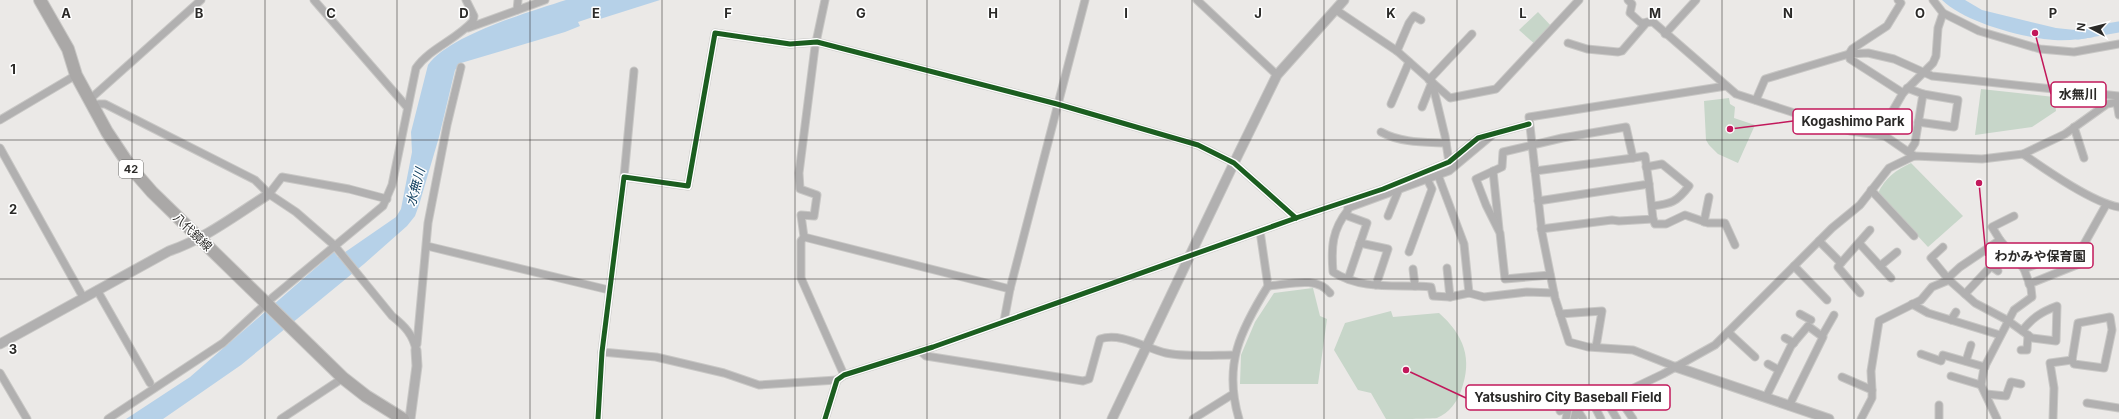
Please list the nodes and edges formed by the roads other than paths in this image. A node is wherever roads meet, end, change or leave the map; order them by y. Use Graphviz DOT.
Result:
graph roads {
  1 [pos="40,0"];
  2 [pos="201,0"];
  3 [pos="314,0"];
  4 [pos="466,0"];
  5 [pos="518,0"];
  6 [pos="545,0"];
  7 [pos="825,0"];
  8 [pos="1085,0"];
  9 [pos="1197,0"];
  10 [pos="1344,0"];
  11 [pos="1579,0"];
  12 [pos="1628,0"];
  13 [pos="1696,0"];
  14 [pos="1898,0"];
  15 [pos="1932,0"];
  16 [pos="516,10"];
  17 [pos="1336,10"];
  18 [pos="1209,11"];
  19 [pos="1943,13"];
  20 [pos="1422,20"];
  21 [pos="1647,22"];
  22 [pos="466,29"];
  23 [pos="1472,34"];
  24 [pos="1665,34"];
  25 [pos="817,42"];
  26 [pos="1568,43"];
  27 [pos="2119,44"];
  28 [pos="1396,51"];
  29 [pos="1849,54"];
  30 [pos="1409,62"];
  31 [pos="461,67"];
  32 [pos="634,71"];
  33 [pos="1922,73"];
  34 [pos="76,75"];
  35 [pos="1278,75"];
  36 [pos="1431,81"];
  37 [pos="1726,86"];
  38 [pos="1905,91"];
  39 [pos="1923,94"];
  40 [pos="1756,100"];
  41 [pos="2118,100"];
  42 [pos="92,104"];
  43 [pos="1057,104"];
  44 [pos="1391,104"];
  45 [pos="407,106"];
  46 [pos="1422,107"];
  47 [pos="2119,115"];
  48 [pos="0,120"];
  49 [pos="1918,122"];
  50 [pos="1529,124"];
  51 [pos="2074,127"];
  52 [pos="1381,132"];
  53 [pos="1494,134"];
  54 [pos="1885,136"];
  55 [pos="1446,143"];
  56 [pos="1531,145"];
  57 [pos="0,148"];
  58 [pos="1911,154"];
  59 [pos="2023,154"];
  60 [pos="1633,158"];
  61 [pos="2084,158"];
  62 [pos="1449,162"];
  63 [pos="1234,163"];
  64 [pos="1646,167"];
  65 [pos="1493,171"];
  66 [pos="1535,171"];
  67 [pos="1438,175"];
  68 [pos="624,178"];
  69 [pos="1427,179"];
  70 [pos="1649,184"];
  71 [pos="1399,189"];
  72 [pos="1871,190"];
  73 [pos="269,194"];
  74 [pos="1709,197"];
  75 [pos="387,199"];
  76 [pos="1538,201"];
  77 [pos="2106,205"];
  78 [pos="1652,206"];
  79 [pos="2119,207"];
  80 [pos="1347,208"];
  81 [pos="1388,216"];
  82 [pos="2014,216"];
  83 [pos="1296,218"];
  84 [pos="1653,219"];
  85 [pos="1704,222"];
  86 [pos="1541,229"];
  87 [pos="1870,230"];
  88 [pos="1260,231"];
  89 [pos="1500,233"];
  90 [pos="1914,236"];
  91 [pos="804,237"];
  92 [pos="199,238"];
  93 [pos="2000,240"];
  94 [pos="1819,241"];
  95 [pos="1360,243"];
  96 [pos="1859,243"];
  97 [pos="334,245"];
  98 [pos="1735,245"];
  99 [pos="427,246"];
  100 [pos="2083,246"];
  101 [pos="1943,247"];
  102 [pos="1409,252"];
  103 [pos="1897,252"];
  104 [pos="1189,256"];
  105 [pos="1841,263"];
  106 [pos="1794,266"];
  107 [pos="1880,266"];
  108 [pos="1447,268"];
  109 [pos="1413,269"];
  110 [pos="2024,269"];
  111 [pos="1998,271"];
  112 [pos="1550,275"];
  113 [pos="1891,278"];
  114 [pos="1348,279"];
  115 [pos="1948,279"];
  116 [pos="2030,284"];
  117 [pos="1376,285"];
  118 [pos="1268,286"];
  119 [pos="1415,286"];
  120 [pos="1010,289"];
  121 [pos="97,290"];
  122 [pos="609,290"];
  123 [pos="1330,293"];
  124 [pos="1469,293"];
  125 [pos="1554,293"];
  126 [pos="1860,293"];
  127 [pos="1965,294"];
  128 [pos="83,297"];
  129 [pos="1450,297"];
  130 [pos="1827,300"];
  131 [pos="267,304"];
  132 [pos="1912,304"];
  133 [pos="1956,312"];
  134 [pos="1560,314"];
  135 [pos="1800,314"];
  136 [pos="1834,315"];
  137 [pos="1811,320"];
  138 [pos="1951,320"];
  139 [pos="2007,320"];
  140 [pos="1004,321"];
  141 [pos="1728,332"];
  142 [pos="2025,333"];
  143 [pos="2000,335"];
  144 [pos="1822,336"];
  145 [pos="1785,338"];
  146 [pos="1794,343"];
  147 [pos="0,344"];
  148 [pos="1147,346"];
  149 [pos="1971,346"];
  150 [pos="1596,347"];
  151 [pos="416,350"];
  152 [pos="2021,350"];
  153 [pos="920,351"];
  154 [pos="602,352"];
  155 [pos="1921,354"];
  156 [pos="1234,355"];
  157 [pos="1755,357"];
  158 [pos="2072,360"];
  159 [pos="1966,361"];
  160 [pos="1768,364"];
  161 [pos="1676,367"];
  162 [pos="1985,367"];
  163 [pos="1779,370"];
  164 [pos="0,373"];
  165 [pos="844,375"];
  166 [pos="1951,376"];
  167 [pos="1842,377"];
  168 [pos="343,378"];
  169 [pos="837,380"];
  170 [pos="150,383"];
  171 [pos="2021,384"];
  172 [pos="1981,385"];
  173 [pos="1872,390"];
  174 [pos="1233,394"];
  175 [pos="1986,394"];
  176 [pos="1618,396"];
  177 [pos="1766,398"];
  178 [pos="1607,402"];
  179 [pos="1593,403"];
  180 [pos="2087,403"];
  181 [pos="1577,405"];
  182 [pos="1939,405"];
  183 [pos="1789,406"];
  184 [pos="1568,408"];
  185 [pos="2119,408"];
  186 [pos="1560,410"];
  187 [pos="1815,417"];
  188 [pos="26,419"];
  189 [pos="108,419"];
  190 [pos="281,419"];
  191 [pos="403,419"];
  192 [pos="410,419"];
  193 [pos="598,419"];
  194 [pos="825,419"];
  195 [pos="1112,419"];
  196 [pos="1193,419"];
  197 [pos="1240,419"];
  198 [pos="1566,419"];
  199 [pos="1574,419"];
  200 [pos="1583,419"];
  201 [pos="1601,419"];
  202 [pos="1617,419"];
  203 [pos="1633,419"];
  204 [pos="1829,419"];
  205 [pos="1861,419"];
  206 [pos="1939,419"];
  207 [pos="1997,419"];
  208 [pos="2053,419"];
  1 -- 34 [label="main road, 八代鏡線 / 42"];
  2 -- 42 [label="street"];
  3 -- 45 [label="street"];
  4 -- 22 [label="street"];
  5 -- 16 [label="street"];
  6 -- 16 [label="street"];
  7 -- 25 [label="street"];
  8 -- 43 [label="street"];
  9 -- 18 [label="street"];
  9 -- 35 [label="street"];
  10 -- 17 [label="street"];
  11 -- 36 [label="street"];
  12 -- 21 [label="street"];
  13 -- 24 [label="street"];
  14 -- 29 [label="street"];
  15 -- 19 [label="street"];
  16 -- 22 [label="street"];
  17 -- 28 [label="street"];
  17 -- 35 [label="street"];
  19 -- 27 [label="street"];
  19 -- 33 [label="street"];
  20 -- 28 [label="street"];
  21 -- 24 [label="street"];
  21 -- 26 [label="street"];
  22 -- 45 [label="street"];
  23 -- 36 [label="street"];
  24 -- 37 [label="street"];
  25 -- 43 [label="street"];
  25 -- 68 [label="street"];
  25 -- 91 [label="street"];
  28 -- 30 [label="street"];
  29 -- 33 [label="street"];
  29 -- 38 [label="street"];
  29 -- 40 [label="street"];
  30 -- 36 [label="street"];
  30 -- 44 [label="street"];
  31 -- 99 [label="street"];
  32 -- 68 [label="street"];
  33 -- 38 [label="street"];
  33 -- 41 [label="street"];
  34 -- 42 [label="main road, 八代鏡線 / 42"];
  34 -- 48 [label="street"];
  35 -- 63 [label="street"];
  36 -- 46 [label="street"];
  36 -- 55 [label="street"];
  37 -- 40 [label="street"];
  37 -- 50 [label="street"];
  38 -- 39 [label="street"];
  38 -- 54 [label="street"];
  39 -- 49 [label="street"];
  39 -- 49 [label="street"];
  40 -- 54 [label="street"];
  41 -- 47 [label="street"];
  41 -- 51 [label="street"];
  42 -- 73 [label="street"];
  42 -- 92 [label="main road, 八代鏡線 / 42"];
  43 -- 63 [label="street"];
  43 -- 120 [label="street"];
  45 -- 75 [label="street"];
  49 -- 58 [label="street"];
  50 -- 53 [label="street"];
  50 -- 56 [label="street"];
  51 -- 59 [label="street"];
  51 -- 61 [label="street"];
  52 -- 55 [label="street"];
  53 -- 62 [label="street"];
  53 -- 67 [label="street"];
  54 -- 58 [label="street"];
  55 -- 62 [label="street"];
  56 -- 60 [label="street"];
  56 -- 65 [label="street"];
  56 -- 66 [label="street"];
  57 -- 128 [label="street"];
  58 -- 59 [label="street"];
  58 -- 72 [label="street"];
  59 -- 77 [label="street"];
  60 -- 64 [label="street"];
  60 -- 66 [label="street"];
  62 -- 80 [label="street"];
  63 -- 83 [label="street"];
  63 -- 104 [label="street"];
  64 -- 70 [label="street"];
  64 -- 78 [label="street"];
  65 -- 89 [label="street"];
  65 -- 89 [label="street"];
  66 -- 76 [label="street"];
  67 -- 69 [label="street"];
  67 -- 124 [label="street"];
  68 -- 122 [label="street"];
  69 -- 71 [label="street"];
  69 -- 102 [label="street"];
  70 -- 76 [label="street"];
  70 -- 78 [label="street"];
  71 -- 80 [label="street"];
  71 -- 81 [label="street"];
  72 -- 90 [label="street"];
  72 -- 94 [label="street"];
  73 -- 75 [label="street"];
  73 -- 92 [label="street"];
  73 -- 97 [label="street"];
  74 -- 85 [label="street"];
  75 -- 97 [label="street"];
  76 -- 86 [label="street"];
  77 -- 79 [label="street"];
  77 -- 100 [label="street"];
  78 -- 84 [label="street"];
  80 -- 83 [label="street"];
  80 -- 95 [label="street"];
  80 -- 114 [label="street"];
  82 -- 93 [label="street"];
  83 -- 88 [label="street"];
  84 -- 85 [label="street"];
  84 -- 86 [label="street"];
  85 -- 98 [label="street"];
  86 -- 112 [label="street"];
  87 -- 96 [label="street"];
  88 -- 104 [label="street"];
  88 -- 118 [label="street"];
  89 -- 112 [label="street"];
  91 -- 120 [label="street"];
  91 -- 165 [label="street"];
  92 -- 121 [label="street"];
  92 -- 131 [label="main road, 八代鏡線 / 42"];
  93 -- 110 [label="street"];
  93 -- 115 [label="street"];
  94 -- 105 [label="street"];
  94 -- 106 [label="street"];
  95 -- 114 [label="street"];
  95 -- 117 [label="street"];
  96 -- 105 [label="street"];
  96 -- 107 [label="street"];
  97 -- 131 [label="street"];
  97 -- 151 [label="street"];
  99 -- 122 [label="street"];
  99 -- 151 [label="street"];
  100 -- 110 [label="street"];
  100 -- 116 [label="street"];
  101 -- 115 [label="street"];
  103 -- 107 [label="street"];
  104 -- 140 [label="street"];
  104 -- 148 [label="street"];
  105 -- 126 [label="street"];
  106 -- 130 [label="street"];
  106 -- 141 [label="street"];
  107 -- 113 [label="street"];
  108 -- 129 [label="street"];
  109 -- 119 [label="street"];
  110 -- 116 [label="street"];
  111 -- 127 [label="street"];
  112 -- 125 [label="street"];
  114 -- 117 [label="street"];
  115 -- 127 [label="street"];
  115 -- 132 [label="street"];
  116 -- 139 [label="street"];
  117 -- 119 [label="street"];
  118 -- 123 [label="street"];
  118 -- 156 [label="street"];
  119 -- 129 [label="street"];
  120 -- 140 [label="street"];
  121 -- 128 [label="street"];
  121 -- 170 [label="street"];
  122 -- 154 [label="street"];
  124 -- 125 [label="street"];
  124 -- 129 [label="street"];
  125 -- 134 [label="street"];
  127 -- 139 [label="street"];
  128 -- 147 [label="street"];
  131 -- 168 [label="main road, 八代鏡線 / 42"];
  131 -- 189 [label="street"];
  132 -- 138 [label="street"];
  132 -- 173 [label="street"];
  133 -- 138 [label="street"];
  134 -- 150 [label="street"];
  134 -- 150 [label="street"];
  135 -- 137 [label="street"];
  136 -- 144 [label="street"];
  137 -- 144 [label="street"];
  137 -- 146 [label="street"];
  138 -- 143 [label="street"];
  139 -- 142 [label="street"];
  139 -- 143 [label="street"];
  140 -- 153 [label="street"];
  141 -- 157 [label="street"];
  141 -- 161 [label="street"];
  142 -- 142 [label="street"];
  142 -- 152 [label="street"];
  143 -- 162 [label="street"];
  144 -- 183 [label="street"];
  145 -- 146 [label="street"];
  146 -- 163 [label="street"];
  148 -- 153 [label="street"];
  148 -- 156 [label="street"];
  148 -- 195 [label="street"];
  149 -- 159 [label="street"];
  150 -- 161 [label="street"];
  151 -- 192 [label="street"];
  153 -- 165 [label="street"];
  154 -- 169 [label="street"];
  154 -- 193 [label="street"];
  155 -- 159 [label="street"];
  156 -- 174 [label="street"];
  158 -- 158 [label="street"];
  158 -- 208 [label="street"];
  159 -- 162 [label="street"];
  160 -- 163 [label="street"];
  161 -- 176 [label="street"];
  161 -- 177 [label="street"];
  162 -- 172 [label="street"];
  163 -- 177 [label="street"];
  164 -- 188 [label="street"];
  165 -- 169 [label="street"];
  166 -- 172 [label="street"];
  167 -- 173 [label="street"];
  168 -- 190 [label="street"];
  168 -- 191 [label="main road, 八代鏡線 / 42"];
  169 -- 194 [label="street"];
  171 -- 175 [label="street"];
  172 -- 175 [label="street"];
  173 -- 205 [label="street"];
  174 -- 196 [label="street"];
  174 -- 197 [label="street"];
  175 -- 207 [label="street"];
  176 -- 178 [label="street"];
  176 -- 181 [label="street"];
  176 -- 203 [label="street"];
  177 -- 183 [label="street"];
  178 -- 179 [label="street"];
  178 -- 202 [label="street"];
  179 -- 181 [label="street"];
  179 -- 201 [label="street"];
  180 -- 185 [label="street"];
  181 -- 184 [label="street"];
  181 -- 199 [label="street"];
  181 -- 200 [label="street"];
  182 -- 206 [label="street"];
  183 -- 187 [label="street"];
  184 -- 186 [label="street"];
  184 -- 198 [label="street"];
  187 -- 204 [label="street"];
}
